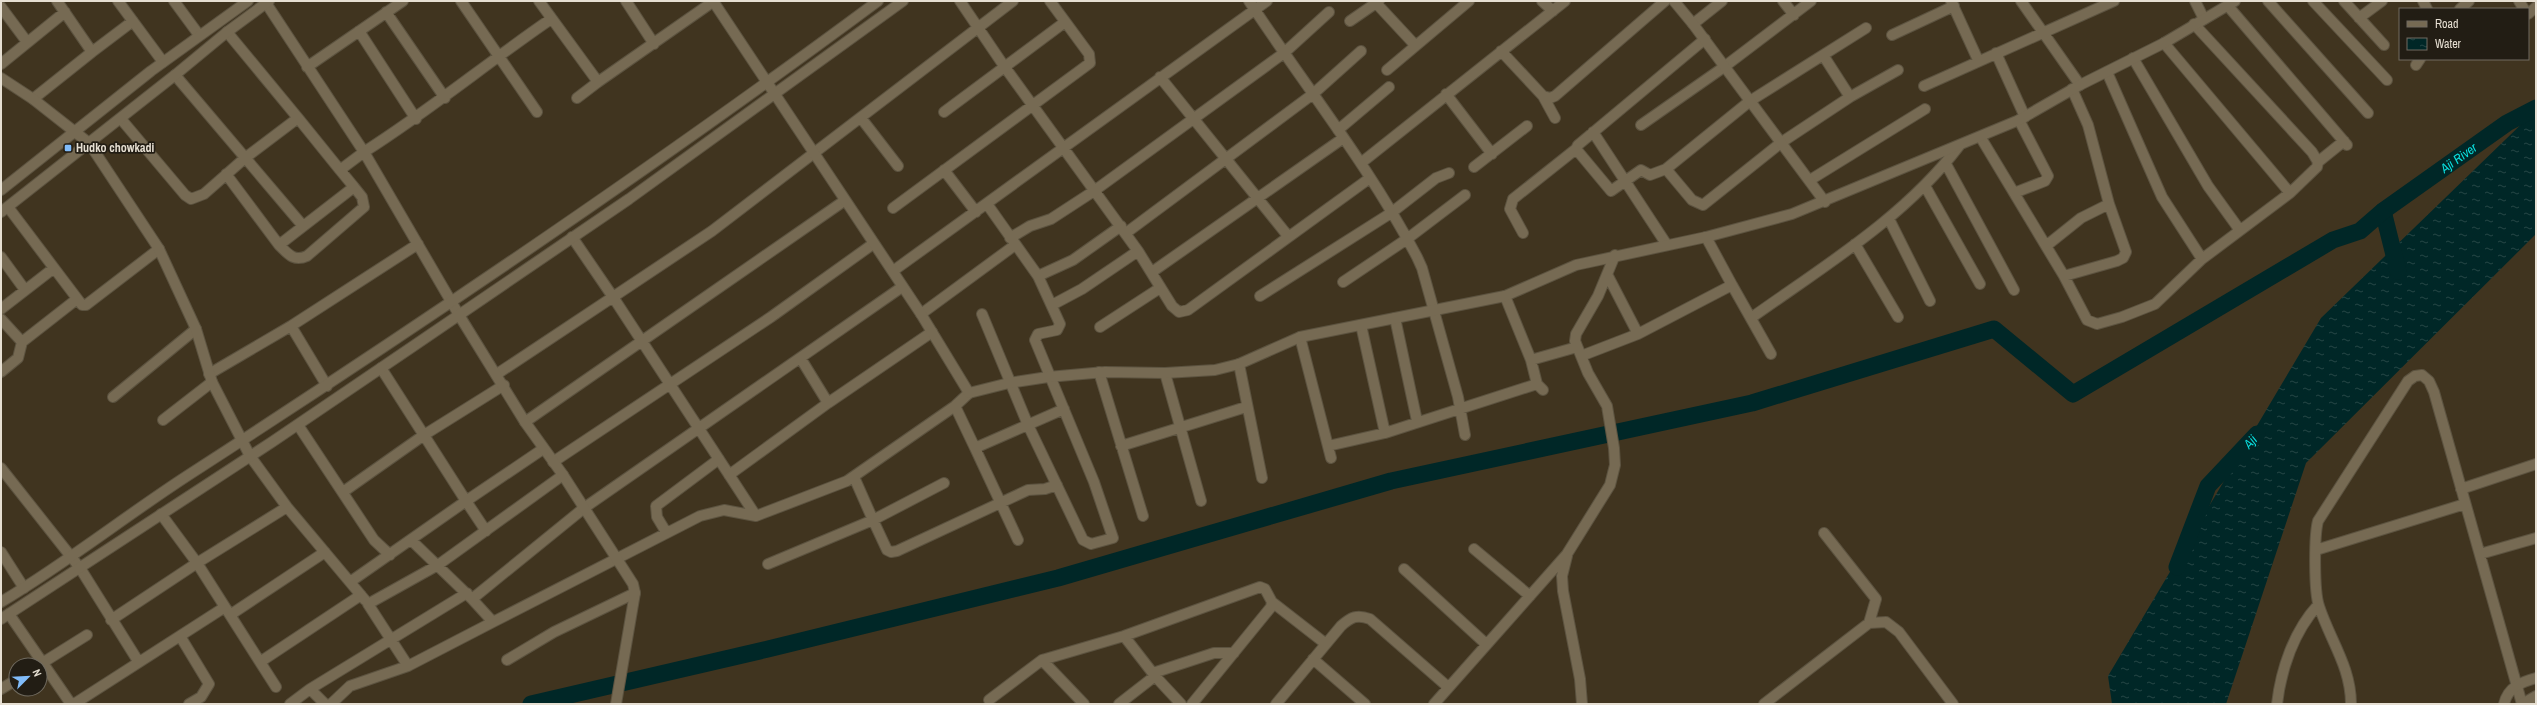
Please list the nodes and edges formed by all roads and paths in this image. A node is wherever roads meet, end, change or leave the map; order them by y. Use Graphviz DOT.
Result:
graph roads {
  1 [pos="57,1"];
  2 [pos="118,1"];
  3 [pos="174,1"];
  4 [pos="248,1"];
  5 [pos="403,1"];
  6 [pos="461,1"];
  7 [pos="539,1"];
  8 [pos="626,1"];
  9 [pos="714,1"];
  10 [pos="878,1"];
  11 [pos="903,1"];
  12 [pos="960,1"];
  13 [pos="1013,1"];
  14 [pos="1050,1"];
  15 [pos="1249,1"];
  16 [pos="1267,1"];
  17 [pos="1469,1"];
  18 [pos="1542,1"];
  19 [pos="1565,1"];
  20 [pos="1665,1"];
  21 [pos="1674,1"];
  22 [pos="1722,1"];
  23 [pos="1783,1"];
  24 [pos="1811,1"];
  25 [pos="2021,1"];
  26 [pos="2114,1"];
  27 [pos="2195,1"];
  28 [pos="2268,1"];
  29 [pos="2313,1"];
  30 [pos="2344,1"];
  31 [pos="2382,1"];
  32 [pos="267,2"];
  33 [pos="1378,2"];
  34 [pos="2232,3"];
  35 [pos="1953,4"];
  36 [pos="1,7"];
  37 [pos="1255,10"];
  38 [pos="1553,11"];
  39 [pos="65,12"];
  40 [pos="386,12"];
  41 [pos="1329,12"];
  42 [pos="1794,15"];
  43 [pos="2359,18"];
  44 [pos="551,19"];
  45 [pos="2204,19"];
  46 [pos="133,21"];
  47 [pos="1350,21"];
  48 [pos="1065,22"];
  49 [pos="1694,24"];
  50 [pos="2194,24"];
  51 [pos="978,27"];
  52 [pos="1866,28"];
  53 [pos="359,31"];
  54 [pos="227,32"];
  55 [pos="199,35"];
  56 [pos="1892,35"];
  57 [pos="2043,35"];
  58 [pos="1704,39"];
  59 [pos="28,42"];
  60 [pos="2164,43"];
  61 [pos="654,44"];
  62 [pos="1415,45"];
  63 [pos="2384,45"];
  64 [pos="1361,51"];
  65 [pos="1500,51"];
  66 [pos="92,52"];
  67 [pos="1284,53"];
  68 [pos="1996,53"];
  69 [pos="1823,55"];
  70 [pos="497,56"];
  71 [pos="2133,58"];
  72 [pos="1978,60"];
  73 [pos="163,62"];
  74 [pos="1,64"];
  75 [pos="1004,66"];
  76 [pos="307,67"];
  77 [pos="1724,67"];
  78 [pos="1387,70"];
  79 [pos="1898,70"];
  80 [pos="2107,72"];
  81 [pos="175,75"];
  82 [pos="1160,77"];
  83 [pos="1,78"];
  84 [pos="2387,80"];
  85 [pos="598,82"];
  86 [pos="768,83"];
  87 [pos="1924,86"];
  88 [pos="1389,87"];
  89 [pos="2076,87"];
  90 [pos="775,94"];
  91 [pos="1313,94"];
  92 [pos="1446,94"];
  93 [pos="1543,96"];
  94 [pos="1850,97"];
  95 [pos="445,98"];
  96 [pos="577,98"];
  97 [pos="33,99"];
  98 [pos="1750,101"];
  99 [pos="1033,104"];
  100 [pos="1925,109"];
  101 [pos="537,112"];
  102 [pos="944,112"];
  103 [pos="2368,113"];
  104 [pos="121,118"];
  105 [pos="298,118"];
  106 [pos="416,118"];
  107 [pos="861,118"];
  108 [pos="1555,118"];
  109 [pos="2022,118"];
  110 [pos="1192,120"];
  111 [pos="1641,125"];
  112 [pos="1527,126"];
  113 [pos="75,131"];
  114 [pos="1593,132"];
  115 [pos="1340,135"];
  116 [pos="1981,138"];
  117 [pos="1782,142"];
  118 [pos="89,144"];
  119 [pos="1960,146"];
  120 [pos="1065,148"];
  121 [pos="1576,149"];
  122 [pos="364,152"];
  123 [pos="815,154"];
  124 [pos="1492,154"];
  125 [pos="245,158"];
  126 [pos="1226,159"];
  127 [pos="2318,162"];
  128 [pos="1361,163"];
  129 [pos="1946,164"];
  130 [pos="898,166"];
  131 [pos="1474,167"];
  132 [pos="1666,169"];
  133 [pos="340,170"];
  134 [pos="944,170"];
  135 [pos="1449,173"];
  136 [pos="226,174"];
  137 [pos="1370,178"];
  138 [pos="1810,180"];
  139 [pos="1624,181"];
  140 [pos="1925,186"];
  141 [pos="354,187"];
  142 [pos="1,190"];
  143 [pos="1094,191"];
  144 [pos="2014,193"];
  145 [pos="2290,193"];
  146 [pos="1465,195"];
  147 [pos="1258,197"];
  148 [pos="844,201"];
  149 [pos="1825,202"];
  150 [pos="987,204"];
  151 [pos="2109,204"];
  152 [pos="893,208"];
  153 [pos="4,210"];
  154 [pos="976,212"];
  155 [pos="1391,213"];
  156 [pos="1888,219"];
  157 [pos="303,226"];
  158 [pos="1123,230"];
  159 [pos="2239,230"];
  160 [pos="1523,233"];
  161 [pos="1288,236"];
  162 [pos="572,237"];
  163 [pos="1706,238"];
  164 [pos="1407,239"];
  165 [pos="1013,241"];
  166 [pos="418,244"];
  167 [pos="873,244"];
  168 [pos="1856,244"];
  169 [pos="279,245"];
  170 [pos="1668,245"];
  171 [pos="2046,246"];
  172 [pos="159,249"];
  173 [pos="1138,251"];
  174 [pos="1615,255"];
  175 [pos="1,258"];
  176 [pos="2202,259"];
  177 [pos="54,268"];
  178 [pos="893,271"];
  179 [pos="1152,272"];
  180 [pos="1038,276"];
  181 [pos="1608,276"];
  182 [pos="2064,276"];
  183 [pos="1343,282"];
  184 [pos="1980,284"];
  185 [pos="1732,285"];
  186 [pos="902,287"];
  187 [pos="1160,288"];
  188 [pos="26,290"];
  189 [pos="2014,290"];
  190 [pos="1260,296"];
  191 [pos="1505,296"];
  192 [pos="613,297"];
  193 [pos="77,299"];
  194 [pos="1930,301"];
  195 [pos="451,303"];
  196 [pos="1052,306"];
  197 [pos="1,309"];
  198 [pos="1432,311"];
  199 [pos="921,314"];
  200 [pos="982,314"];
  201 [pos="459,315"];
  202 [pos="1898,317"];
  203 [pos="1395,318"];
  204 [pos="1751,318"];
  205 [pos="1,319"];
  206 [pos="1361,325"];
  207 [pos="291,326"];
  208 [pos="1100,327"];
  209 [pos="196,329"];
  210 [pos="932,332"];
  211 [pos="1638,334"];
  212 [pos="1300,337"];
  213 [pos="642,341"];
  214 [pos="22,342"];
  215 [pos="1579,351"];
  216 [pos="1771,354"];
  217 [pos="800,360"];
  218 [pos="1530,360"];
  219 [pos="1239,364"];
  220 [pos="381,368"];
  221 [pos="1,372"];
  222 [pos="1099,372"];
  223 [pos="1165,373"];
  224 [pos="497,374"];
  225 [pos="1048,377"];
  226 [pos="211,378"];
  227 [pos="1009,383"];
  228 [pos="671,384"];
  229 [pos="504,385"];
  230 [pos="327,386"];
  231 [pos="969,393"];
  232 [pos="113,397"];
  233 [pos="828,403"];
  234 [pos="955,406"];
  235 [pos="1246,407"];
  236 [pos="1064,409"];
  237 [pos="1460,410"];
  238 [pos="163,420"];
  239 [pos="1417,421"];
  240 [pos="525,422"];
  241 [pos="298,425"];
  242 [pos="1028,425"];
  243 [pos="700,428"];
  244 [pos="1179,428"];
  245 [pos="1385,433"];
  246 [pos="424,435"];
  247 [pos="1465,435"];
  248 [pos="241,441"];
  249 [pos="1120,446"];
  250 [pos="1328,446"];
  251 [pos="975,448"];
  252 [pos="543,449"];
  253 [pos="250,456"];
  254 [pos="1331,458"];
  255 [pos="719,459"];
  256 [pos="553,462"];
  257 [pos="2536,464"];
  258 [pos="1,468"];
  259 [pos="564,475"];
  260 [pos="729,475"];
  261 [pos="854,477"];
  262 [pos="1262,478"];
  263 [pos="944,483"];
  264 [pos="1057,485"];
  265 [pos="2461,489"];
  266 [pos="343,492"];
  267 [pos="466,501"];
  268 [pos="1201,501"];
  269 [pos="999,502"];
  270 [pos="2466,504"];
  271 [pos="287,507"];
  272 [pos="584,508"];
  273 [pos="161,514"];
  274 [pos="756,516"];
  275 [pos="1142,516"];
  276 [pos="873,520"];
  277 [pos="486,530"];
  278 [pos="666,532"];
  279 [pos="1824,533"];
  280 [pos="2536,538"];
  281 [pos="411,540"];
  282 [pos="1018,540"];
  283 [pos="1474,549"];
  284 [pos="2316,550"];
  285 [pos="1,552"];
  286 [pos="324,552"];
  287 [pos="1567,554"];
  288 [pos="2480,554"];
  289 [pos="390,555"];
  290 [pos="71,556"];
  291 [pos="618,557"];
  292 [pos="197,562"];
  293 [pos="768,564"];
  294 [pos="438,565"];
  295 [pos="80,568"];
  296 [pos="1404,569"];
  297 [pos="350,582"];
  298 [pos="24,588"];
  299 [pos="635,593"];
  300 [pos="360,594"];
  301 [pos="470,596"];
  302 [pos="1530,596"];
  303 [pos="1,602"];
  304 [pos="1272,602"];
  305 [pos="368,604"];
  306 [pos="2318,605"];
  307 [pos="227,611"];
  308 [pos="5,616"];
  309 [pos="111,620"];
  310 [pos="493,622"];
  311 [pos="1869,623"];
  312 [pos="87,635"];
  313 [pos="180,636"];
  314 [pos="1124,636"];
  315 [pos="392,638"];
  316 [pos="1326,644"];
  317 [pos="1486,644"];
  318 [pos="1234,653"];
  319 [pos="36,657"];
  320 [pos="1313,659"];
  321 [pos="48,660"];
  322 [pos="507,660"];
  323 [pos="1042,660"];
  324 [pos="138,661"];
  325 [pos="260,662"];
  326 [pos="408,666"];
  327 [pos="48,673"];
  328 [pos="1154,674"];
  329 [pos="2536,678"];
  330 [pos="2517,685"];
  331 [pos="276,687"];
  332 [pos="1448,687"];
  333 [pos="310,689"];
  334 [pos="2536,696"];
  335 [pos="203,700"];
  336 [pos="988,703"];
  337 [pos="73,704"];
  338 [pos="189,704"];
  339 [pos="290,704"];
  340 [pos="325,704"];
  341 [pos="331,704"];
  342 [pos="616,704"];
  343 [pos="1084,704"];
  344 [pos="1119,704"];
  345 [pos="1181,704"];
  346 [pos="1192,704"];
  347 [pos="1276,704"];
  348 [pos="1366,704"];
  349 [pos="1434,704"];
  350 [pos="1582,704"];
  351 [pos="1764,704"];
  352 [pos="1953,704"];
  353 [pos="2277,704"];
  354 [pos="2351,704"];
  355 [pos="2504,704"];
  356 [pos="2522,704"];
  1 -- 39 [label="street"];
  2 -- 46 [label="street"];
  3 -- 55 [label="street"];
  4 -- 55 [label="street"];
  5 -- 40 [label="street"];
  6 -- 70 [label="street"];
  7 -- 44 [label="street"];
  8 -- 61 [label="street"];
  9 -- 61 [label="street"];
  9 -- 86 [label="street"];
  10 -- 86 [label="street"];
  11 -- 90 [label="street"];
  12 -- 51 [label="street"];
  13 -- 51 [label="street"];
  14 -- 48 [label="street"];
  15 -- 37 [label="street"];
  16 -- 37 [label="street"];
  17 -- 62 [label="street"];
  18 -- 38 [label="street"];
  19 -- 38 [label="street"];
  20 -- 93 [label="street"];
  21 -- 49 [label="street"];
  22 -- 49 [label="street"];
  23 -- 42 [label="street"];
  24 -- 42 [label="street"];
  25 -- 57 [label="street"];
  26 -- 57 [label="street"];
  27 -- 45 [label="street"];
  28 -- 103 [label="street"];
  29 -- 84 [label="street"];
  30 -- 43 [label="street"];
  31 -- 43 [label="street"];
  32 -- 54 [label="street"];
  32 -- 76 [label="street"];
  33 -- 47 [label="street"];
  33 -- 62 [label="street"];
  34 -- 45 [label="street"];
  34 -- 127 [label="street"];
  35 -- 56 [label="street"];
  35 -- 72 [label="street"];
  36 -- 59 [label="street"];
  37 -- 67 [label="street"];
  37 -- 82 [label="street"];
  38 -- 65 [label="street"];
  39 -- 59 [label="street"];
  39 -- 66 [label="street"];
  40 -- 53 [label="street"];
  40 -- 95 [label="street"];
  41 -- 67 [label="street"];
  42 -- 77 [label="street"];
  43 -- 63 [label="street"];
  44 -- 70 [label="street"];
  44 -- 85 [label="street"];
  45 -- 50 [label="street"];
  46 -- 66 [label="street"];
  46 -- 73 [label="street"];
  48 -- 75 [label="street"];
  48 -- 99 [label="street"];
  49 -- 58 [label="street"];
  50 -- 60 [label="street"];
  50 -- 127 [label="street"];
  51 -- 75 [label="street"];
  51 -- 107 [label="street"];
  52 -- 69 [label="street"];
  53 -- 76 [label="street"];
  53 -- 106 [label="street"];
  54 -- 81 [label="street"];
  54 -- 105 [label="street"];
  55 -- 73 [label="street"];
  57 -- 68 [label="street"];
  57 -- 89 [label="street"];
  58 -- 77 [label="street"];
  58 -- 114 [label="street"];
  59 -- 74 [label="street"];
  60 -- 71 [label="street"];
  60 -- 145 [label="street"];
  61 -- 85 [label="street"];
  62 -- 78 [label="street"];
  64 -- 91 [label="street"];
  65 -- 92 [label="street"];
  65 -- 93 [label="street"];
  66 -- 97 [label="street"];
  67 -- 91 [label="street"];
  67 -- 110 [label="street"];
  68 -- 72 [label="street"];
  68 -- 109 [label="street"];
  69 -- 94 [label="street"];
  69 -- 98 [label="street"];
  70 -- 95 [label="street"];
  70 -- 101 [label="street"];
  71 -- 80 [label="street"];
  71 -- 159 [label="street"];
  72 -- 87 [label="street"];
  73 -- 113 [label="street"];
  75 -- 99 [label="street"];
  75 -- 102 [label="street"];
  76 -- 122 [label="street"];
  77 -- 98 [label="street"];
  77 -- 111 [label="street"];
  79 -- 94 [label="street"];
  80 -- 89 [label="street"];
  80 -- 176 [label="street"];
  81 -- 104 [label="street"];
  81 -- 125 [label="street"];
  82 -- 110 [label="street"];
  82 -- 120 [label="street"];
  83 -- 97 [label="street"];
  85 -- 96 [label="street"];
  86 -- 90 [label="street"];
  86 -- 195 [label="street"];
  88 -- 115 [label="street"];
  89 -- 109 [label="street"];
  89 -- 151 [label="street"];
  90 -- 123 [label="street"];
  90 -- 162 [label="street"];
  91 -- 115 [label="street"];
  91 -- 126 [label="street"];
  92 -- 124 [label="street"];
  92 -- 128 [label="street"];
  93 -- 108 [label="street"];
  94 -- 117 [label="street"];
  95 -- 106 [label="street"];
  97 -- 113 [label="street"];
  98 -- 117 [label="street"];
  98 -- 132 [label="street"];
  99 -- 120 [label="street"];
  99 -- 134 [label="street"];
  100 -- 138 [label="street"];
  104 -- 118 [label="street"];
  104 -- 136 [label="street"];
  105 -- 125 [label="street"];
  105 -- 133 [label="street"];
  106 -- 122 [label="street"];
  107 -- 123 [label="street"];
  107 -- 130 [label="street"];
  109 -- 116 [label="street"];
  109 -- 144 [label="street"];
  110 -- 126 [label="street"];
  110 -- 143 [label="street"];
  112 -- 124 [label="street"];
  113 -- 118 [label="street"];
  113 -- 142 [label="street"];
  114 -- 121 [label="street"];
  114 -- 139 [label="street"];
  115 -- 128 [label="street"];
  115 -- 147 [label="street"];
  116 -- 119 [label="street"];
  116 -- 144 [label="street"];
  117 -- 132 [label="street"];
  117 -- 138 [label="street"];
  118 -- 153 [label="street"];
  118 -- 172 [label="street"];
  119 -- 129 [label="street"];
  119 -- 149 [label="street"];
  120 -- 143 [label="street"];
  120 -- 150 [label="street"];
  121 -- 139 [label="street"];
  121 -- 160 [label="street"];
  122 -- 133 [label="street"];
  122 -- 166 [label="street"];
  123 -- 148 [label="street"];
  123 -- 192 [label="street"];
  124 -- 131 [label="street"];
  125 -- 136 [label="street"];
  125 -- 157 [label="street"];
  126 -- 147 [label="street"];
  126 -- 158 [label="street"];
  127 -- 145 [label="street"];
  128 -- 137 [label="street"];
  129 -- 140 [label="street"];
  129 -- 189 [label="street"];
  132 -- 139 [label="street"];
  133 -- 141 [label="street"];
  134 -- 152 [label="street"];
  134 -- 154 [label="street"];
  135 -- 155 [label="street"];
  136 -- 169 [label="street"];
  137 -- 155 [label="street"];
  137 -- 161 [label="street"];
  138 -- 149 [label="street"];
  139 -- 170 [label="street"];
  140 -- 156 [label="street"];
  140 -- 184 [label="street"];
  141 -- 157 [label="street"];
  141 -- 169 [label="street"];
  143 -- 158 [label="street"];
  143 -- 165 [label="street"];
  144 -- 171 [label="street"];
  145 -- 159 [label="street"];
  146 -- 164 [label="street"];
  147 -- 161 [label="street"];
  147 -- 179 [label="street"];
  148 -- 167 [label="street"];
  148 -- 213 [label="street"];
  149 -- 163 [label="street"];
  150 -- 154 [label="street"];
  150 -- 165 [label="street"];
  151 -- 171 [label="street"];
  151 -- 182 [label="street"];
  153 -- 177 [label="street"];
  154 -- 178 [label="street"];
  155 -- 164 [label="street"];
  155 -- 190 [label="street"];
  156 -- 168 [label="street"];
  156 -- 194 [label="street"];
  157 -- 169 [label="street"];
  158 -- 173 [label="street"];
  158 -- 180 [label="street"];
  159 -- 176 [label="street"];
  161 -- 187 [label="street"];
  162 -- 192 [label="street"];
  162 -- 201 [label="street"];
  163 -- 170 [label="street"];
  163 -- 185 [label="street"];
  164 -- 183 [label="street"];
  164 -- 198 [label="street"];
  165 -- 180 [label="street"];
  165 -- 199 [label="street"];
  166 -- 195 [label="street"];
  166 -- 207 [label="street"];
  167 -- 178 [label="street"];
  167 -- 228 [label="street"];
  168 -- 202 [label="street"];
  168 -- 204 [label="street"];
  170 -- 174 [label="street"];
  171 -- 182 [label="street"];
  172 -- 193 [label="street"];
  172 -- 209 [label="street"];
  173 -- 179 [label="street"];
  173 -- 196 [label="street"];
  174 -- 181 [label="street"];
  174 -- 191 [label="street"];
  175 -- 188 [label="street"];
  176 -- 182 [label="street"];
  177 -- 188 [label="street"];
  177 -- 193 [label="street"];
  178 -- 186 [label="street"];
  179 -- 187 [label="street"];
  180 -- 196 [label="street"];
  181 -- 211 [label="street"];
  181 -- 215 [label="street"];
  185 -- 204 [label="street"];
  185 -- 211 [label="street"];
  186 -- 199 [label="street"];
  186 -- 217 [label="street"];
  187 -- 208 [label="street"];
  188 -- 197 [label="street"];
  191 -- 198 [label="street"];
  191 -- 218 [label="street"];
  192 -- 213 [label="street"];
  192 -- 224 [label="street"];
  193 -- 214 [label="street"];
  195 -- 201 [label="street"];
  195 -- 230 [label="street"];
  196 -- 225 [label="street"];
  198 -- 203 [label="street"];
  198 -- 237 [label="street"];
  199 -- 210 [label="street"];
  200 -- 227 [label="street"];
  201 -- 220 [label="street"];
  201 -- 224 [label="street"];
  203 -- 206 [label="street"];
  203 -- 239 [label="street"];
  204 -- 216 [label="street"];
  205 -- 214 [label="street"];
  206 -- 212 [label="street"];
  206 -- 245 [label="street"];
  207 -- 226 [label="street"];
  207 -- 230 [label="street"];
  209 -- 226 [label="street"];
  209 -- 232 [label="street"];
  210 -- 231 [label="street"];
  210 -- 233 [label="street"];
  211 -- 215 [label="street"];
  212 -- 219 [label="street"];
  212 -- 250 [label="street"];
  213 -- 228 [label="street"];
  213 -- 240 [label="street"];
  214 -- 221 [label="street"];
  215 -- 218 [label="street"];
  215 -- 287 [label="street"];
  217 -- 233 [label="street"];
  217 -- 243 [label="street"];
  218 -- 237 [label="street"];
  219 -- 223 [label="street"];
  219 -- 235 [label="street"];
  220 -- 241 [label="street"];
  220 -- 246 [label="street"];
  222 -- 223 [label="street"];
  222 -- 225 [label="street"];
  222 -- 249 [label="street"];
  223 -- 244 [label="street"];
  224 -- 229 [label="street"];
  225 -- 227 [label="street"];
  225 -- 236 [label="street"];
  226 -- 238 [label="street"];
  226 -- 248 [label="street"];
  227 -- 231 [label="street"];
  227 -- 242 [label="street"];
  228 -- 243 [label="street"];
  228 -- 256 [label="street"];
  229 -- 240 [label="street"];
  229 -- 246 [label="street"];
  230 -- 248 [label="street"];
  231 -- 234 [label="street"];
  233 -- 260 [label="street"];
  234 -- 251 [label="street"];
  234 -- 261 [label="street"];
  235 -- 244 [label="street"];
  235 -- 262 [label="street"];
  236 -- 242 [label="street"];
  236 -- 264 [label="street"];
  237 -- 239 [label="street"];
  237 -- 247 [label="street"];
  239 -- 245 [label="street"];
  240 -- 252 [label="street"];
  241 -- 253 [label="street"];
  241 -- 266 [label="street"];
  242 -- 251 [label="street"];
  242 -- 264 [label="street"];
  243 -- 255 [label="street"];
  243 -- 272 [label="street"];
  244 -- 249 [label="street"];
  244 -- 268 [label="street"];
  245 -- 250 [label="street"];
  246 -- 266 [label="street"];
  246 -- 267 [label="street"];
  248 -- 253 [label="street"];
  248 -- 290 [label="street"];
  249 -- 275 [label="street"];
  250 -- 254 [label="street"];
  251 -- 269 [label="street"];
  252 -- 256 [label="street"];
  252 -- 267 [label="street"];
  253 -- 271 [label="street"];
  253 -- 273 [label="street"];
  255 -- 260 [label="street"];
  255 -- 278 [label="street"];
  256 -- 259 [label="street"];
  257 -- 265 [label="street"];
  258 -- 290 [label="street"];
  259 -- 272 [label="street"];
  259 -- 277 [label="street"];
  260 -- 274 [label="street"];
  261 -- 274 [label="street"];
  261 -- 276 [label="street"];
  263 -- 276 [label="street"];
  264 -- 269 [label="street"];
  265 -- 270 [label="street"];
  265 -- 284 [label="street"];
  266 -- 289 [label="street"];
  267 -- 277 [label="street"];
  267 -- 281 [label="street"];
  269 -- 276 [label="street"];
  269 -- 282 [label="street"];
  270 -- 284 [label="street"];
  270 -- 288 [label="street"];
  271 -- 286 [label="street"];
  271 -- 292 [label="street"];
  272 -- 291 [label="street"];
  272 -- 301 [label="street"];
  273 -- 292 [label="street"];
  273 -- 295 [label="street"];
  274 -- 278 [label="street"];
  276 -- 293 [label="street"];
  277 -- 294 [label="street"];
  278 -- 291 [label="street"];
  279 -- 311 [label="street"];
  280 -- 288 [label="street"];
  281 -- 289 [label="street"];
  281 -- 294 [label="street"];
  283 -- 302 [label="street"];
  284 -- 306 [label="street"];
  285 -- 298 [label="street"];
  286 -- 297 [label="street"];
  286 -- 307 [label="street"];
  287 -- 302 [label="street"];
  287 -- 350 [label="street"];
  288 -- 330 [label="street"];
  289 -- 297 [label="street"];
  290 -- 295 [label="street"];
  290 -- 298 [label="street"];
  291 -- 299 [label="street"];
  291 -- 310 [label="street"];
  292 -- 307 [label="street"];
  292 -- 309 [label="street"];
  294 -- 301 [label="street"];
  294 -- 305 [label="street"];
  295 -- 308 [label="street"];
  295 -- 309 [label="street"];
  296 -- 317 [label="street"];
  297 -- 300 [label="street"];
  298 -- 303 [label="street"];
  299 -- 322 [label="street"];
  299 -- 342 [label="street"];
  300 -- 305 [label="street"];
  300 -- 325 [label="street"];
  301 -- 310 [label="street"];
  301 -- 315 [label="street"];
  302 -- 317 [label="street"];
  304 -- 314 [label="street"];
  304 -- 316 [label="street"];
  304 -- 318 [label="street"];
  305 -- 315 [label="street"];
  306 -- 353 [label="street"];
  306 -- 354 [label="street"];
  307 -- 313 [label="street"];
  307 -- 325 [label="street"];
  308 -- 319 [label="street"];
  309 -- 324 [label="street"];
  310 -- 326 [label="street"];
  311 -- 351 [label="street"];
  311 -- 352 [label="street"];
  312 -- 321 [label="street"];
  313 -- 324 [label="street"];
  313 -- 335 [label="street"];
  314 -- 323 [label="street"];
  314 -- 328 [label="street"];
  315 -- 326 [label="street"];
  315 -- 333 [label="street"];
  316 -- 320 [label="street"];
  316 -- 332 [label="street"];
  317 -- 332 [label="street"];
  318 -- 328 [label="street"];
  318 -- 346 [label="street"];
  320 -- 347 [label="street"];
  320 -- 348 [label="street"];
  323 -- 336 [label="street"];
  323 -- 343 [label="street"];
  324 -- 337 [label="street"];
  325 -- 331 [label="street"];
  326 -- 341 [label="street"];
  327 -- 337 [label="street"];
  328 -- 344 [label="street"];
  328 -- 345 [label="street"];
  329 -- 330 [label="street"];
  330 -- 355 [label="street"];
  330 -- 356 [label="street"];
  332 -- 349 [label="street"];
  333 -- 339 [label="street"];
  333 -- 340 [label="street"];
  334 -- 356 [label="street"];
  335 -- 338 [label="street"];
}
